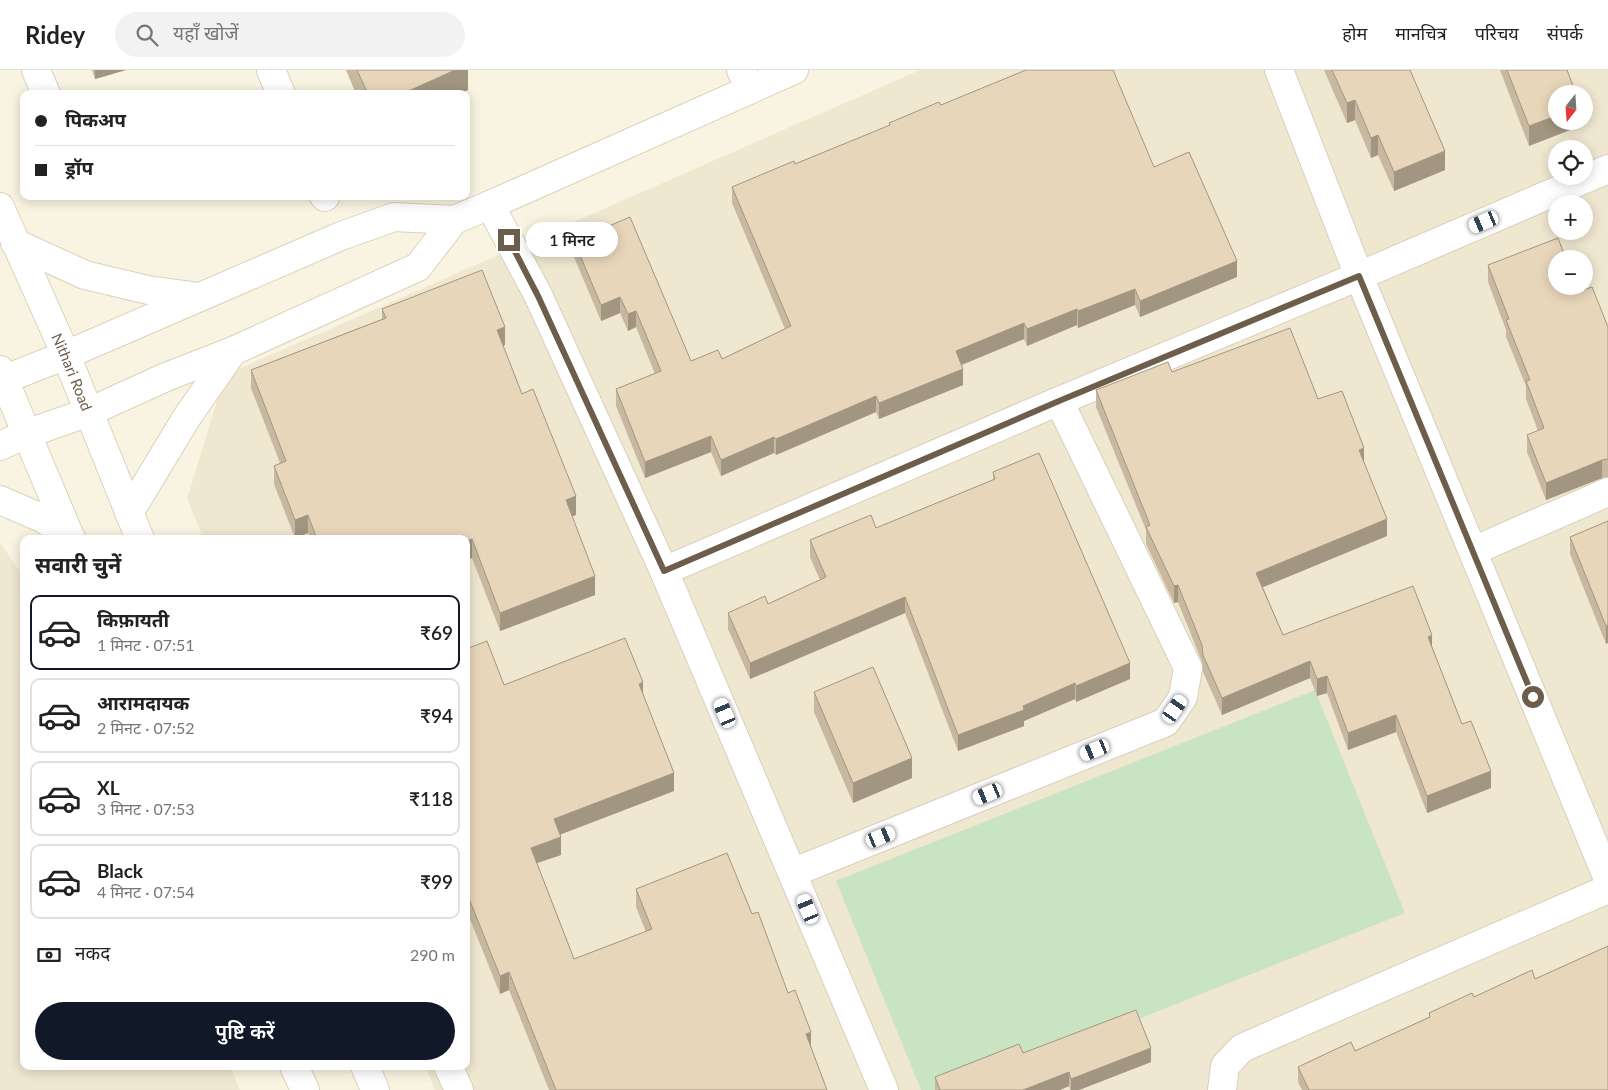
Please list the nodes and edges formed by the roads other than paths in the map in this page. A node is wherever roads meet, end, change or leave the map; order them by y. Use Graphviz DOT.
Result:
graph roads {
  1 [pos="36,70"];
  2 [pos="271,70"];
  3 [pos="794,70"];
  4 [pos="1279,70"];
  5 [pos="746,79"];
  6 [pos="44,90"];
  7 [pos="279,90"];
  8 [pos="1608,169"];
  9 [pos="490,205"];
  10 [pos="0,207"];
  11 [pos="454,220"];
  12 [pos="15,243"];
  13 [pos="1359,276"];
  14 [pos="199,297"];
  15 [pos="233,350"];
  16 [pos="66,355"];
  17 [pos="1,377"];
  18 [pos="1059,401"];
  19 [pos="89,412"];
  20 [pos="26,434"];
  21 [pos="0,446"];
  22 [pos="1608,492"];
  23 [pos="0,500"];
  24 [pos="129,513"];
  25 [pos="67,535"];
  26 [pos="70,535"];
  27 [pos="138,535"];
  28 [pos="1473,552"];
  29 [pos="664,571"];
  30 [pos="792,873"];
  31 [pos="1608,879"];
  32 [pos="1608,889"];
  33 [pos="296,1070"];
  34 [pos="367,1070"];
  35 [pos="450,1070"];
  36 [pos="304,1090"];
  37 [pos="375,1090"];
  38 [pos="458,1090"];
  39 [pos="884,1090"];
  40 [pos="1222,1090"];
  1 -- 6 [label="street"];
  2 -- 7 [label="street"];
  3 -- 5 [label="street"];
  4 -- 13 [label="street"];
  5 -- 9 [label="street"];
  8 -- 13 [label="street"];
  9 -- 11 [label="street"];
  9 -- 29 [label="street"];
  10 -- 12 [label="street, Nithari Road"];
  11 -- 14 [label="street"];
  11 -- 15 [label="street"];
  12 -- 14 [label="street"];
  12 -- 16 [label="street, Nithari Road"];
  13 -- 18 [label="street"];
  13 -- 28 [label="street"];
  14 -- 16 [label="street"];
  15 -- 19 [label="street"];
  15 -- 24 [label="street"];
  16 -- 17 [label="street"];
  16 -- 19 [label="street, Nithari Road"];
  17 -- 20 [label="street"];
  18 -- 29 [label="street"];
  18 -- 30 [label="street"];
  19 -- 20 [label="street"];
  19 -- 24 [label="street, Nithari Road"];
  20 -- 21 [label="street"];
  20 -- 26 [label="street"];
  22 -- 28 [label="street"];
  23 -- 25 [label="street"];
  24 -- 27 [label="street, Nithari Road"];
  28 -- 31 [label="street"];
  29 -- 30 [label="street"];
  30 -- 39 [label="street"];
  32 -- 40 [label="street"];
  33 -- 36 [label="street"];
  34 -- 37 [label="street"];
  35 -- 38 [label="street"];
}
